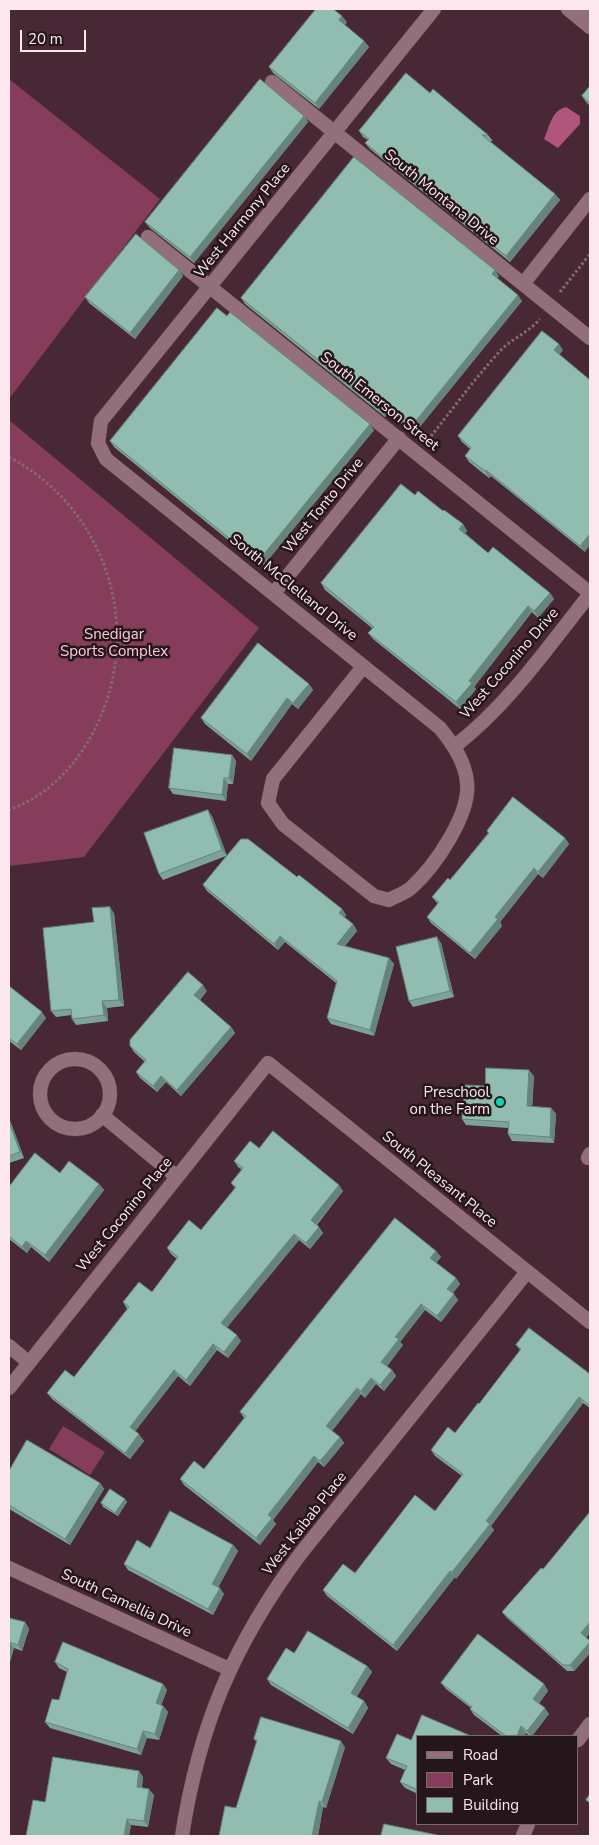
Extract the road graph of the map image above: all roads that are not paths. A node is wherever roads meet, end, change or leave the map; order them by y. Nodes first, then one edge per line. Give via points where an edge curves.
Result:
1 (434, 9) edge
2 (568, 9) edge
3 (587, 19) edge
4 (272, 82) edge
5 (334, 133) junction
6 (590, 200) edge
7 (148, 237) edge
8 (523, 284) junction
9 (210, 287) junction
10 (590, 338) edge
11 (399, 438) junction
12 (106, 459) joint
13 (274, 593) junction
14 (590, 594) edge
15 (363, 667) junction
16 (455, 746) junction
17 (268, 1063) joint
18 (102, 1114) junction
19 (177, 1177) junction
20 (527, 1272) junction
21 (590, 1322) edge
22 (9, 1346) edge
23 (28, 1362) junction
24 (9, 1388) edge
25 (9, 1568) edge
26 (229, 1670) junction
27 (590, 1724) edge
28 (579, 1739) edge
29 (182, 1836) edge

1 - 5 street, West Harmony Place
2 - 3 street
4 - 5 street, South Montana Drive
5 - 8 street, South Montana Drive
5 - 9 street, West Harmony Place
6 - 8 street
7 - 9 street, South Emerson Street
8 - 10 street, South Montana Drive via 554,300
9 - 11 street, South Emerson Street
9 - 12 street, West Harmony Place via 101,421 98,443
11 - 13 street, West Tonto Drive
11 - 14 street, South Emerson Street
12 - 13 street, South McClelland Drive
13 - 15 street, South McClelland Drive
14 - 16 street, West Coconino Drive via 502,702
15 - 16 street, South McClelland Drive via 440,728
15 - 16 street via 273,780 268,803 283,824 374,896 389,900 411,888 447,844 461,820 468,782
17 - 19 street, West Coconino Place
17 - 20 street, South Pleasant Place
18 - 18 street via 108,1105 108,1084 97,1066 88,1061 64,1060 45,1075 40,1098 51,1120 62,1126 85,1127
18 - 19 street
19 - 23 street, West Coconino Place
20 - 21 street, South Pleasant Place
20 - 26 street, West Kaibab Place via 301,1553 269,1598
22 - 23 street
23 - 24 street, West Coconino Place
25 - 26 street, South Camellia Drive
26 - 29 street, West Kaibab Place via 202,1740
27 - 28 street

